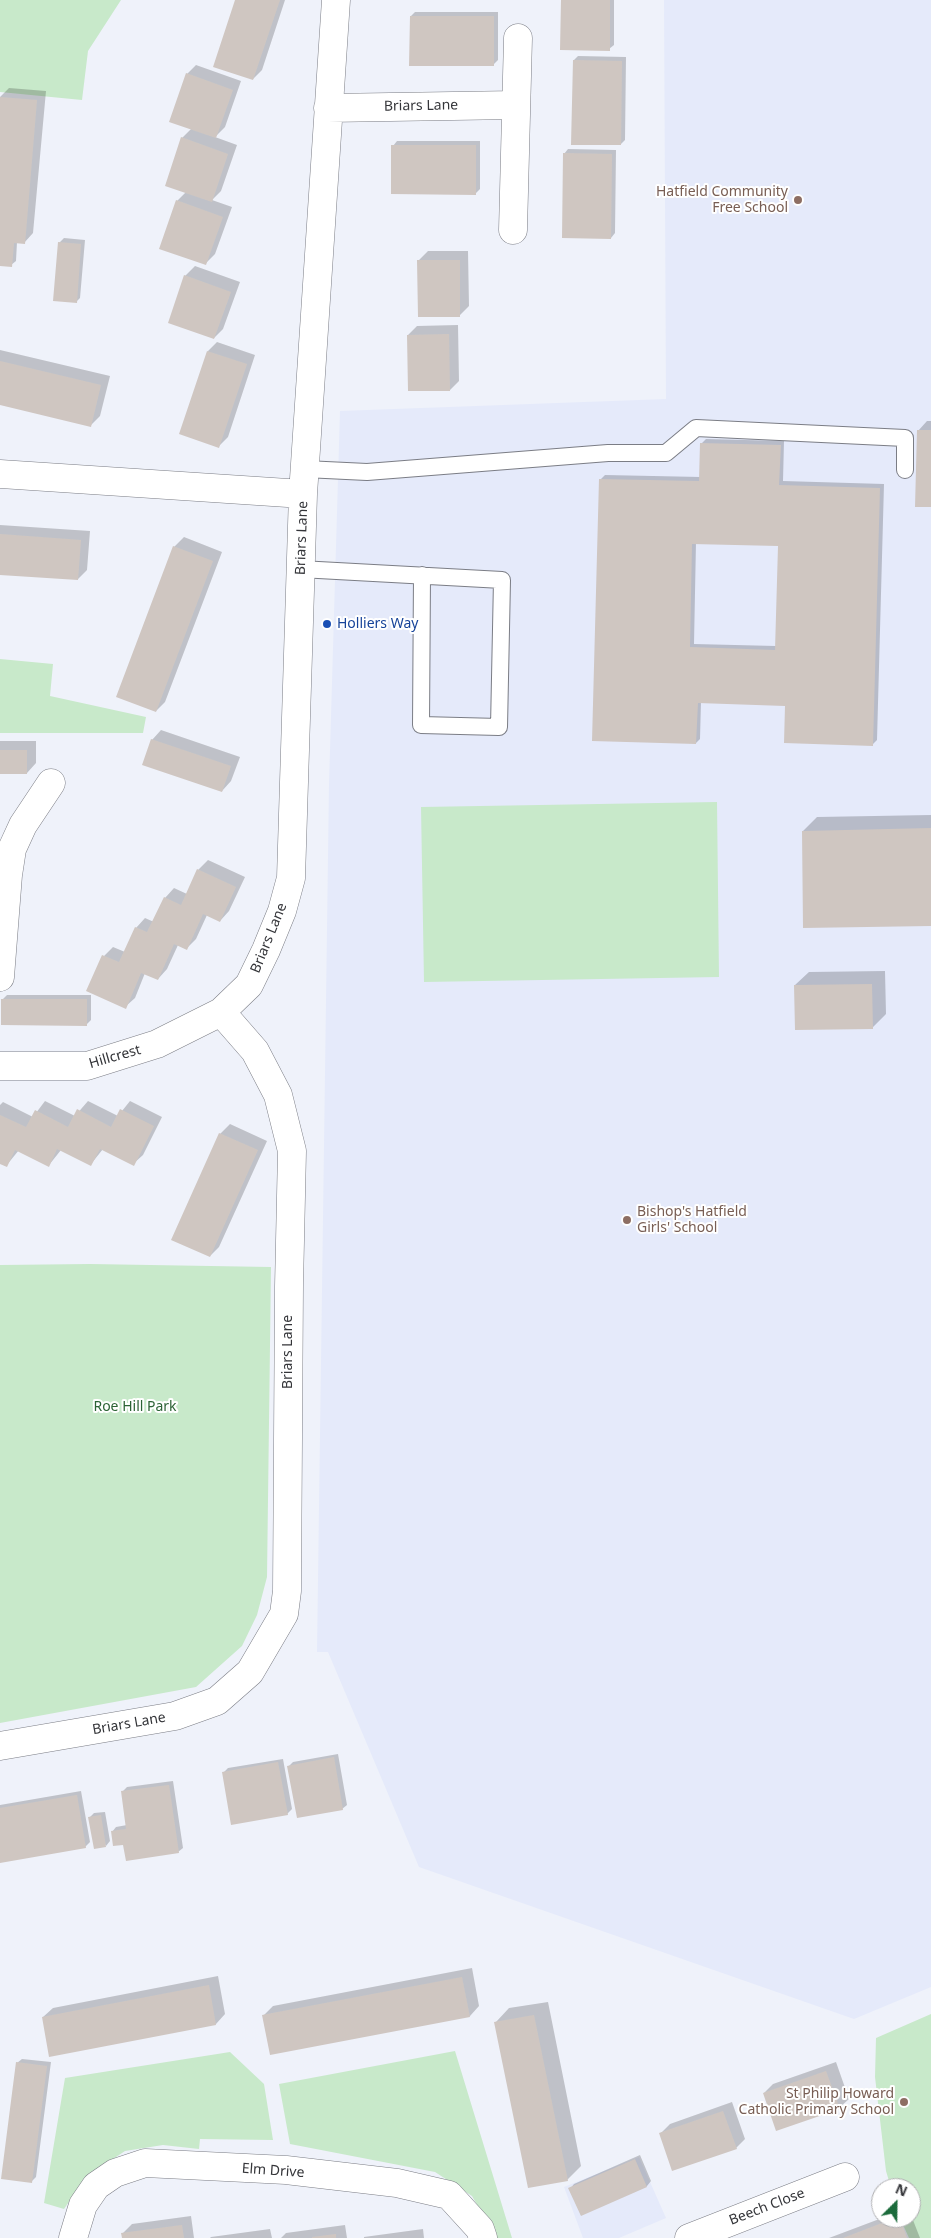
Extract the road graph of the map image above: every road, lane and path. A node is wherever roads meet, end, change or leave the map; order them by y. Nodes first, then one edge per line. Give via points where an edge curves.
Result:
1 (336, 0) edge
2 (518, 38) dead end
3 (515, 105) junction
4 (328, 108) junction
5 (513, 230) dead end
6 (905, 470) dead end
7 (0, 474) edge
8 (304, 482) junction
9 (300, 569) junction
10 (422, 575) junction
11 (51, 783) dead end
12 (0, 977) edge
13 (221, 1012) junction
14 (0, 1066) edge
15 (0, 1746) edge
16 (846, 2177) dead end
17 (74, 2234) edge
18 (483, 2238) edge
19 (689, 2238) edge

1 - 4 street, Briars Lane
2 - 3 street
3 - 4 street, Briars Lane
3 - 5 street
4 - 8 street, Briars Lane
6 - 8 lane via 905,438 696,428 666,454 608,454 367,472
7 - 8 street
8 - 9 street, Briars Lane
9 - 10 lane
9 - 13 street, Briars Lane via 290,878 282,911 249,985
10 - 10 lane via 502,580 499,727 421,725
11 - 12 street via 23,825 12,849
13 - 14 street, Hillcrest via 157,1044 86,1066
13 - 15 street, Briars Lane via 254,1051 278,1094 292,1151 287,1591 284,1614 250,1672 217,1702 176,1716
16 - 19 street, Beech Close
17 - 18 street, Elm Drive via 83,2205 96,2186 115,2173 144,2163 286,2170 397,2183 449,2195 480,2229

